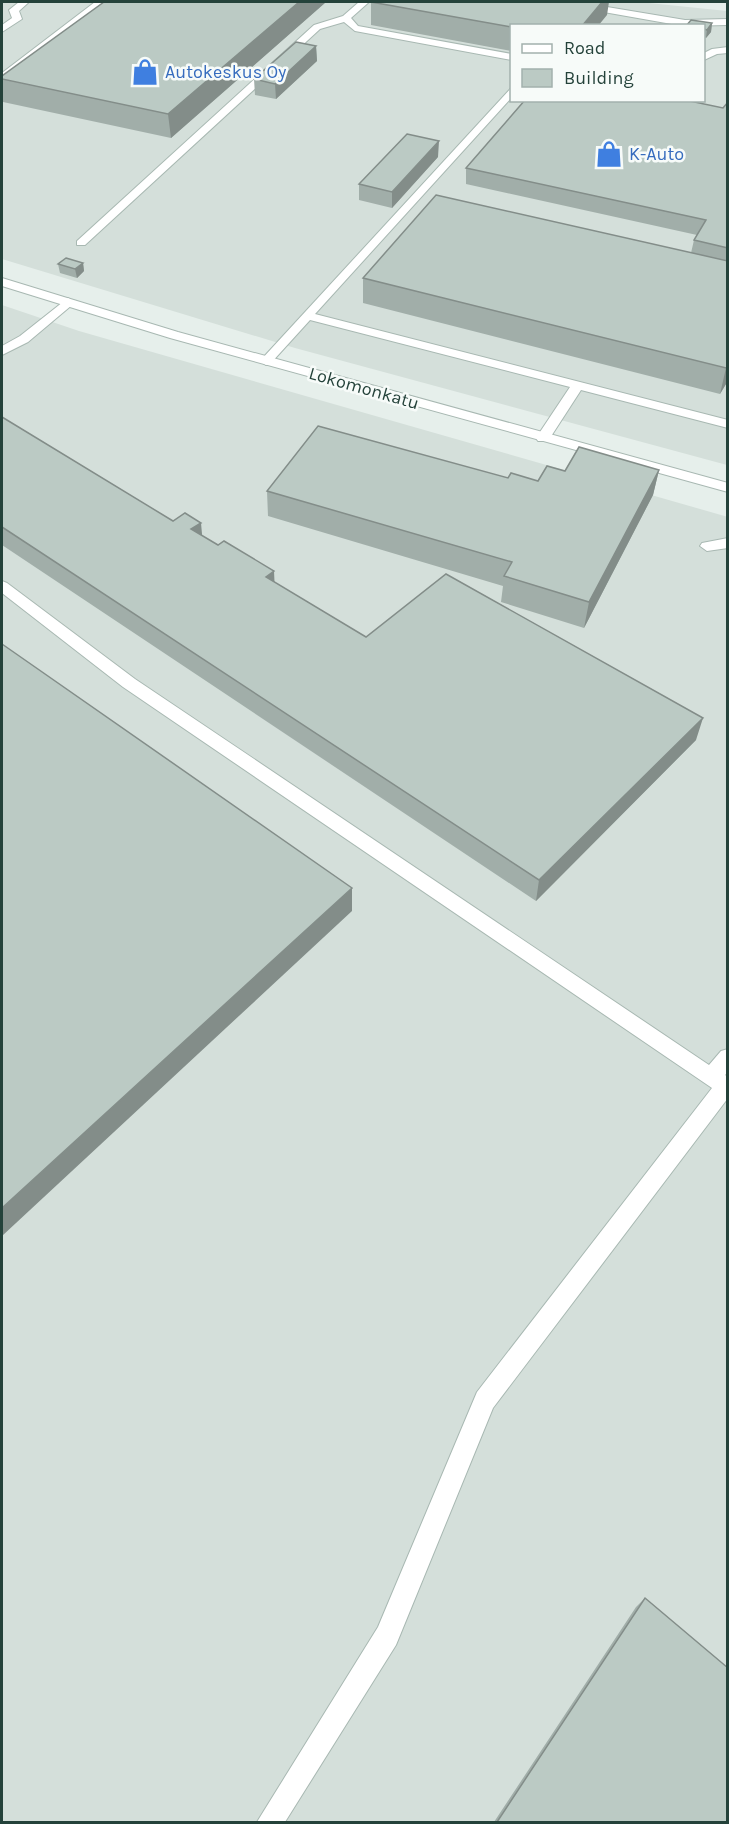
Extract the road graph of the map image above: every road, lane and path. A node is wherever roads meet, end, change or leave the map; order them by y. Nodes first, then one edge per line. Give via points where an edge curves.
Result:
1 (24, 2) edge
2 (100, 2) edge
3 (364, 2) edge
4 (564, 2) edge
5 (640, 15) junction
6 (346, 18) junction
7 (728, 22) edge
8 (633, 24) edge
9 (2, 29) edge
10 (728, 50) edge
11 (705, 56) edge
12 (510, 57) edge
13 (2, 77) edge
14 (510, 92) edge
15 (81, 243) dead end
16 (2, 282) edge
17 (68, 302) junction
18 (306, 316) junction
19 (2, 351) edge
20 (266, 361) junction
21 (578, 385) junction
22 (728, 424) edge
23 (543, 438) junction
24 (728, 488) edge
25 (728, 543) edge
26 (707, 546) dead end
27 (2, 586) edge
28 (728, 1057) edge
29 (721, 1084) edge
30 (270, 1822) edge

1 - 9 street via 14,10 17,19
2 - 13 street
3 - 6 street
4 - 5 street
5 - 7 street via 685,23
5 - 8 street
6 - 12 street via 355,28
6 - 15 street via 317,27
10 - 11 street
14 - 18 street via 421,198
16 - 17 street, Lokomonkatu
17 - 19 street via 24,339
17 - 20 street, Lokomonkatu
18 - 20 street
18 - 21 street
20 - 23 street, Lokomonkatu
21 - 22 street
21 - 23 street
23 - 24 street, Lokomonkatu
25 - 26 street
27 - 29 street via 129,683
28 - 29 street
29 - 30 street via 485,1400 387,1636

